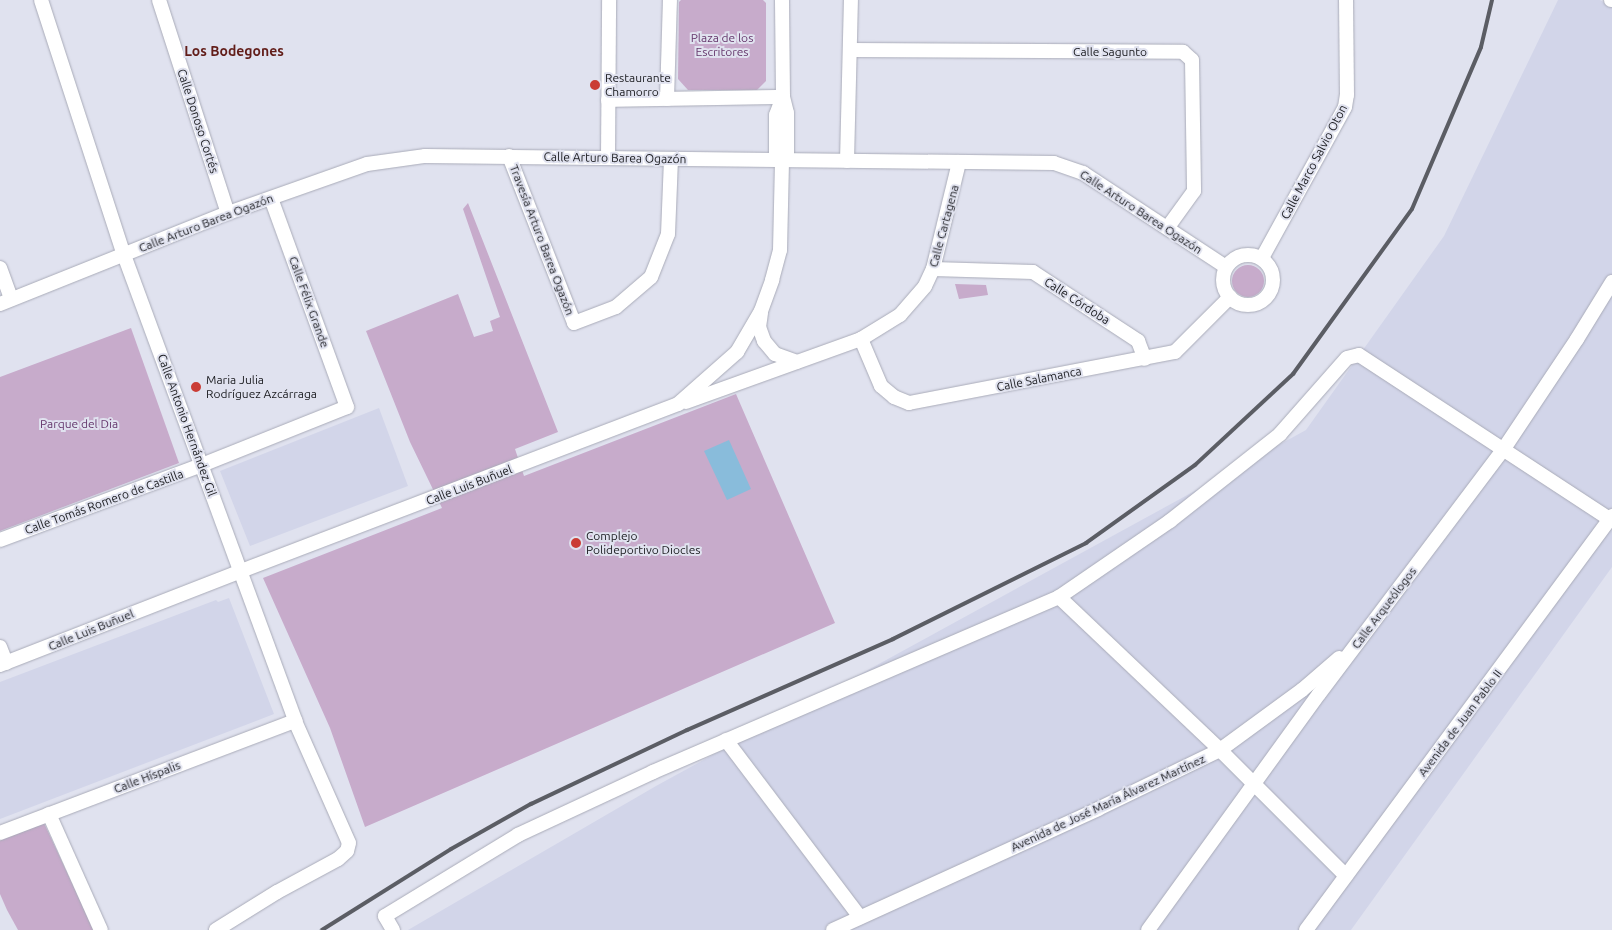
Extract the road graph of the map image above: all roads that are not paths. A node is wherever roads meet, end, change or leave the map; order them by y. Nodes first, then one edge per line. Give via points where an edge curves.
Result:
1 (42, 0) edge
2 (159, 0) edge
3 (609, 0) edge
4 (670, 0) edge
5 (782, 0) edge
6 (852, 0) edge
7 (1346, 0) edge
8 (850, 50) junction
9 (783, 97) junction
10 (667, 99) junction
11 (608, 100) junction
12 (509, 156) junction
13 (608, 158) junction
14 (671, 160) junction
15 (848, 161) junction
16 (782, 162) junction
17 (959, 162) junction
18 (271, 198) junction
19 (228, 212) junction
20 (1168, 227) junction
21 (124, 255) junction
22 (1262, 258) junction
23 (1226, 267) junction
24 (0, 268) edge
25 (933, 269) junction
26 (1612, 282) edge
27 (1230, 297) junction
28 (6, 301) edge
29 (761, 311) junction
30 (861, 339) junction
31 (1145, 359) junction
32 (797, 362) junction
33 (678, 404) junction
34 (346, 407) joint
35 (1504, 450) junction
36 (202, 465) junction
37 (1611, 517) edge
38 (0, 540) edge
39 (240, 571) junction
40 (1059, 597) junction
41 (1360, 640) junction
42 (0, 647) edge
43 (3, 664) edge
44 (295, 721) junction
45 (726, 740) junction
46 (1220, 750) junction
47 (1254, 784) junction
48 (49, 814) junction
49 (0, 833) edge
50 (1346, 876) junction
51 (860, 917) junction
52 (101, 930) edge
53 (216, 930) edge
54 (393, 930) edge
55 (833, 930) edge
56 (1148, 930) edge
57 (1306, 930) edge

1 - 21 street, Calle Antonio Hernández Gil
2 - 19 street, Calle Donoso Cortés
3 - 11 street
4 - 10 street
5 - 9 street
6 - 8 street
7 - 22 street, Calle Marco Salvio Oton via 1345,106
8 - 15 street
8 - 20 street, Calle Sagunto via 1183,52 1192,60 1194,191
9 - 10 street
9 - 16 street via 776,115 776,155
10 - 11 street
11 - 13 street
12 - 13 street, Calle Arturo Barea Ogazón
12 - 14 street, Travesía Arturo Barea Ogazón via 574,323 616,306 652,278 668,234
12 - 18 street, Calle Arturo Barea Ogazón via 425,156 367,164
13 - 14 street, Calle Arturo Barea Ogazón
14 - 16 street, Calle Arturo Barea Ogazón
15 - 16 street, Calle Arturo Barea Ogazón
15 - 17 street, Calle Arturo Barea Ogazón
16 - 29 street, Calle Luis Buñuel via 780,250
17 - 20 street, Calle Arturo Barea Ogazón via 1054,163 1082,172
17 - 25 street, Calle Cartagena
18 - 19 street, Calle Arturo Barea Ogazón
18 - 34 street, Calle Félix Grande
19 - 21 street, Calle Arturo Barea Ogazón via 141,245
20 - 23 street, Calle Arturo Barea Ogazón
21 - 28 street, Calle Arturo Barea Ogazón
21 - 36 street, Calle Antonio Hernández Gil
22 - 23 street via 1242,255
22 - 27 street via 1273,274 1270,293 1257,304 1246,305
23 - 27 street via 1223,284
24 - 28 street
25 - 30 street, Calle Cartagena via 925,286 900,315
25 - 31 street, Calle Córdoba via 1033,272 1138,341
26 - 35 street, Calle Arqueólogos
27 - 31 street, Calle Salamanca via 1175,352
29 - 32 street via 759,327 764,341 775,354
29 - 33 street, Calle Luis Buñuel via 737,352
30 - 31 street, Calle Salamanca via 881,386 894,398 909,403
30 - 32 street, Calle Cartagena
32 - 33 street, Calle Cartagena
33 - 39 street, Calle Luis Buñuel
34 - 36 street, Calle Tomás Romero de Castilla
35 - 37 street
35 - 40 street via 1359,355 1347,358 1280,434 1170,522
35 - 41 street, Calle Arqueólogos
36 - 38 street, Calle Tomás Romero de Castilla
36 - 39 street, Calle Antonio Hernández Gil
37 - 50 street, Avenida de Juan Pablo II
39 - 43 street, Calle Luis Buñuel
39 - 44 street, Calle Antonio Hernández Gil
40 - 45 street
40 - 46 street
41 - 46 street, Avenida de José María Álvarez Martínez via 1302,690
41 - 47 street, Calle Arqueólogos
42 - 43 street
44 - 48 street, Calle Híspalis
44 - 53 street, Calle Antonio Hernández Gil via 349,843 347,851
45 - 51 street
45 - 54 street via 518,835 385,916
46 - 47 street
46 - 51 street, Avenida de José María Álvarez Martínez via 1098,810
47 - 50 street
47 - 56 street, Calle Arqueólogos
48 - 49 street, Calle Híspalis
48 - 52 street
50 - 57 street, Avenida de Juan Pablo II
51 - 55 street, Avenida de José María Álvarez Martínez

